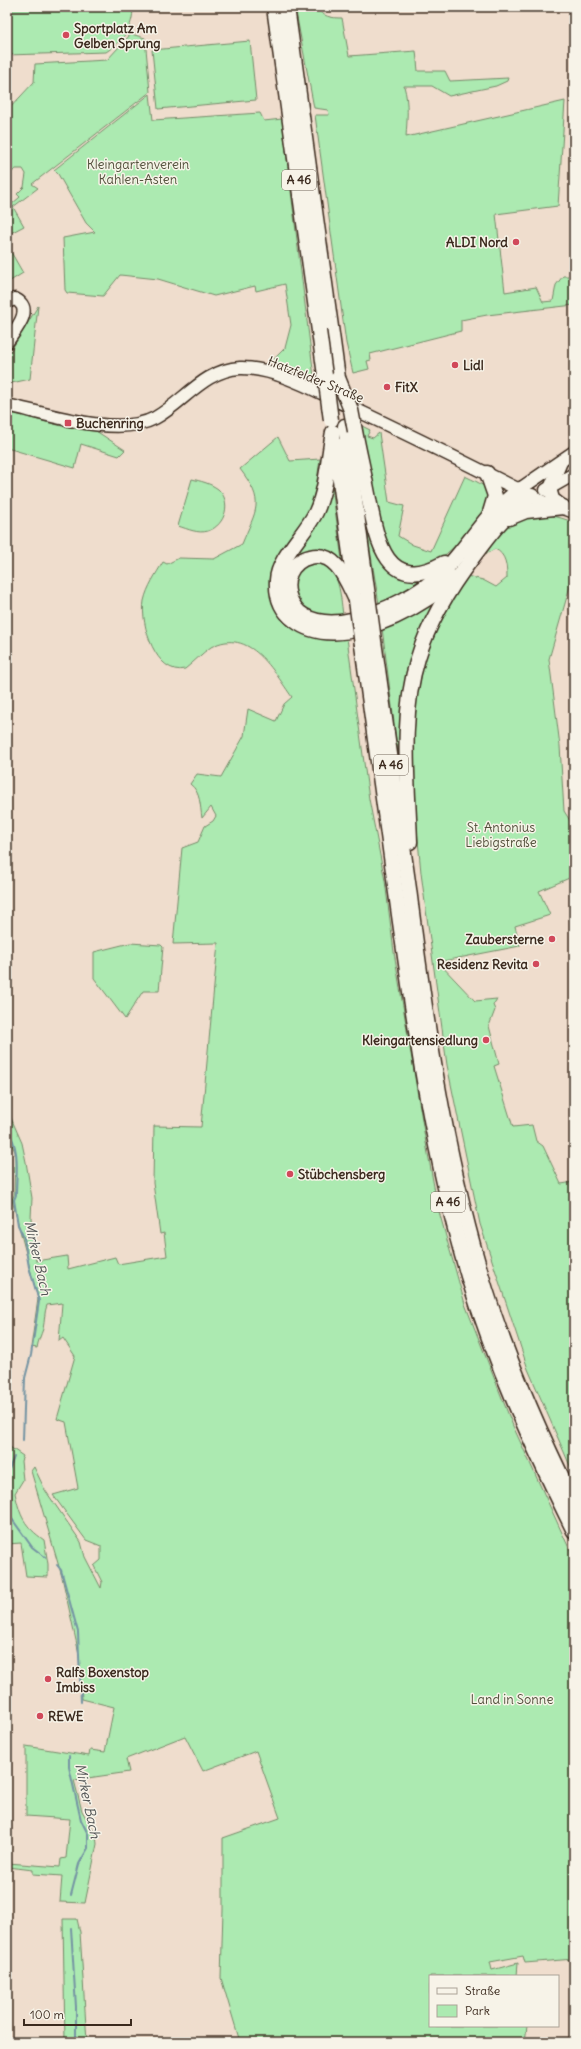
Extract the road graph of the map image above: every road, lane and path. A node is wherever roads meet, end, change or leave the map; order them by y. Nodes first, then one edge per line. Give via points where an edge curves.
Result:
1 (274, 7) edge
2 (287, 7) edge
3 (284, 29) junction
4 (7, 302) edge
5 (7, 342) edge
6 (7, 405) edge
7 (341, 427) junction
8 (574, 452) edge
9 (562, 461) junction
10 (487, 473) junction
11 (574, 474) edge
12 (550, 488) junction
13 (526, 493) junction
14 (568, 510) edge
15 (495, 519) junction
16 (453, 558) junction
17 (466, 565) junction
18 (362, 598) junction
19 (368, 643) junction
20 (409, 889) junction
21 (574, 1502) edge
22 (574, 1531) edge

1 - 3 highway, A 46
2 - 3 highway, A 46
3 - 7 highway, A 46, bridge via 333,337
3 - 7 highway, A 46, bridge via 319,331
4 - 5 main road via 15,299 25,309
6 - 10 main road, Hatzfelder Straße via 105,425 127,426 158,416 214,375 238,368 251,368 315,391
7 - 16 highway via 384,554 396,566 415,573 429,571
7 - 17 highway via 316,511 286,558 277,579 278,600 290,617 316,631 335,632 369,627 403,613 428,598
7 - 18 highway, A 46
8 - 9 main road
9 - 12 main road
9 - 13 main road
10 - 13 main road, Hatzfelder Straße
10 - 15 highway via 495,496
11 - 12 main road
12 - 13 main road
12 - 14 main road via 553,499
13 - 14 main road, Hatzfelder Straße via 540,501
13 - 15 highway
14 - 15 highway via 526,511
15 - 16 highway
15 - 17 highway
16 - 18 highway via 431,582 413,595 380,611 345,621 320,622 303,615 288,595 290,573 306,558 328,558
17 - 20 highway via 431,623 417,659 413,679 407,735
18 - 19 highway, A 46, bridge
19 - 20 highway, A 46
19 - 22 highway, A 46 via 415,1032 446,1190 468,1275 494,1352 510,1394
20 - 21 highway, A 46 via 442,1108 473,1244 489,1300 516,1374

